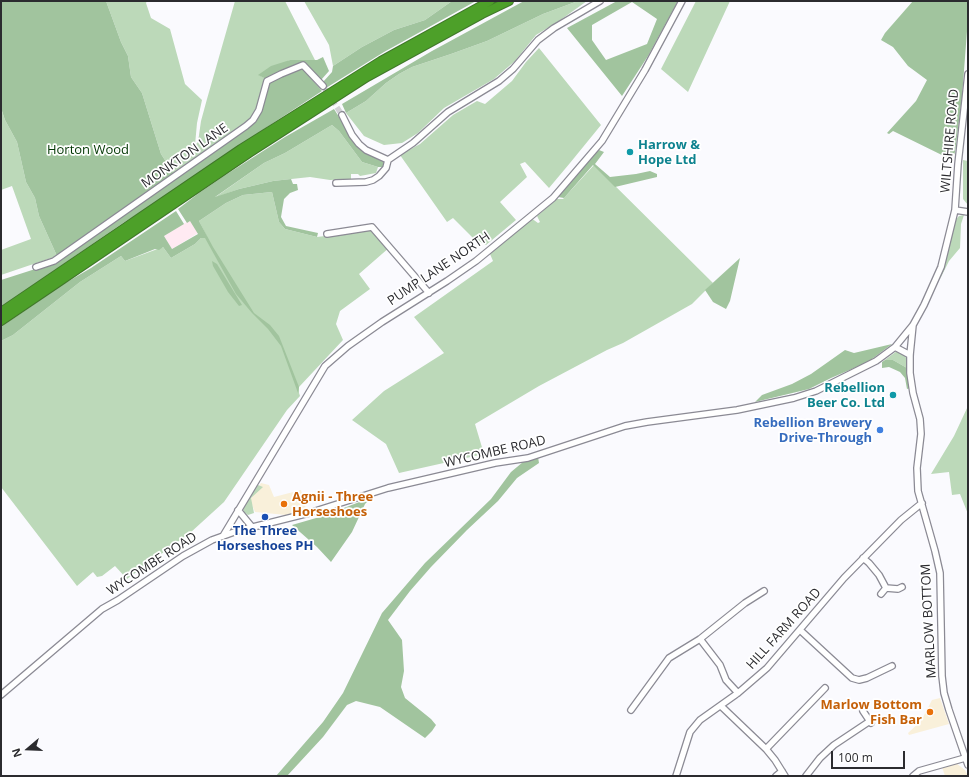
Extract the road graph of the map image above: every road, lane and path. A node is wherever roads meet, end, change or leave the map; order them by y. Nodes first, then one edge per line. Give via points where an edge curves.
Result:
1 (490, 1) edge
2 (509, 1) edge
3 (600, 1) edge
4 (682, 1) edge
5 (968, 74) edge
6 (323, 86) tunnel mouth
7 (342, 115) tunnel mouth
8 (388, 160) junction
9 (336, 183) dead end
10 (955, 210) junction
11 (968, 212) edge
12 (327, 234) dead end
13 (36, 267) dead end
14 (429, 293) junction
15 (1, 312) edge
16 (1, 321) edge
17 (914, 325) junction
18 (895, 347) junction
19 (910, 355) junction
20 (922, 503) junction
21 (238, 510) junction
22 (252, 527) junction
23 (223, 536) junction
24 (863, 558) junction
25 (902, 587) dead end
26 (886, 588) junction
27 (763, 594) dead end
28 (881, 594) dead end
29 (800, 630) junction
30 (700, 639) junction
31 (892, 666) dead end
32 (825, 688) dead end
33 (738, 693) junction
34 (1, 695) edge
35 (721, 706) junction
36 (634, 708) dead end
37 (863, 710) dead end
38 (766, 749) junction
39 (965, 758) junction
40 (968, 765) edge
41 (784, 774) edge
42 (676, 776) edge
43 (776, 776) edge
44 (806, 776) edge
45 (913, 776) edge

1 - 15 highway via 381,61 255,140
2 - 16 highway via 367,77
3 - 8 street via 554,28 538,40 513,70 448,112 413,143
4 - 14 street, PUMP LANE NORTH via 645,70 602,141 558,192 476,261
5 - 10 street, WILTSHIRE ROAD
6 - 13 street, MONKTON LANE via 303,65 267,81 259,110 246,126 54,261
7 - 8 street via 359,144
8 - 9 street via 386,168 373,180
10 - 11 street
10 - 17 street, WYCOMBE ROAD via 941,267
12 - 14 street via 372,227
14 - 21 street, PUMP LANE NORTH via 382,322 325,366
17 - 18 street, WYCOMBE ROAD
17 - 19 street, MARLOW BOTTOM
18 - 19 street
18 - 22 street, WYCOMBE ROAD via 876,361 794,398 737,410 625,426 528,458 495,463 388,488 309,513
19 - 20 street, MARLOW BOTTOM via 913,393 920,419 917,468 918,491
20 - 24 street, HILL FARM ROAD
20 - 39 street, MARLOW BOTTOM via 940,573 944,693
21 - 22 street
21 - 23 street, PUMP LANE NORTH
22 - 23 street, WYCOMBE ROAD
23 - 34 street, WYCOMBE ROAD via 183,556 102,609
24 - 26 street
24 - 29 street, HILL FARM ROAD
25 - 26 street
26 - 28 street
27 - 30 street via 745,603 728,621
29 - 31 street via 852,678 859,680
29 - 33 street, HILL FARM ROAD via 767,668
30 - 33 street via 720,665 726,680
30 - 36 street via 669,658
32 - 38 street via 820,697
33 - 35 street, HILL FARM ROAD
35 - 38 street
35 - 42 street, HILL FARM ROAD via 708,713 690,732
37 - 44 street via 871,722 834,745
38 - 41 street
39 - 40 street, MARLOW BOTTOM
39 - 45 street via 919,771
41 - 43 street

